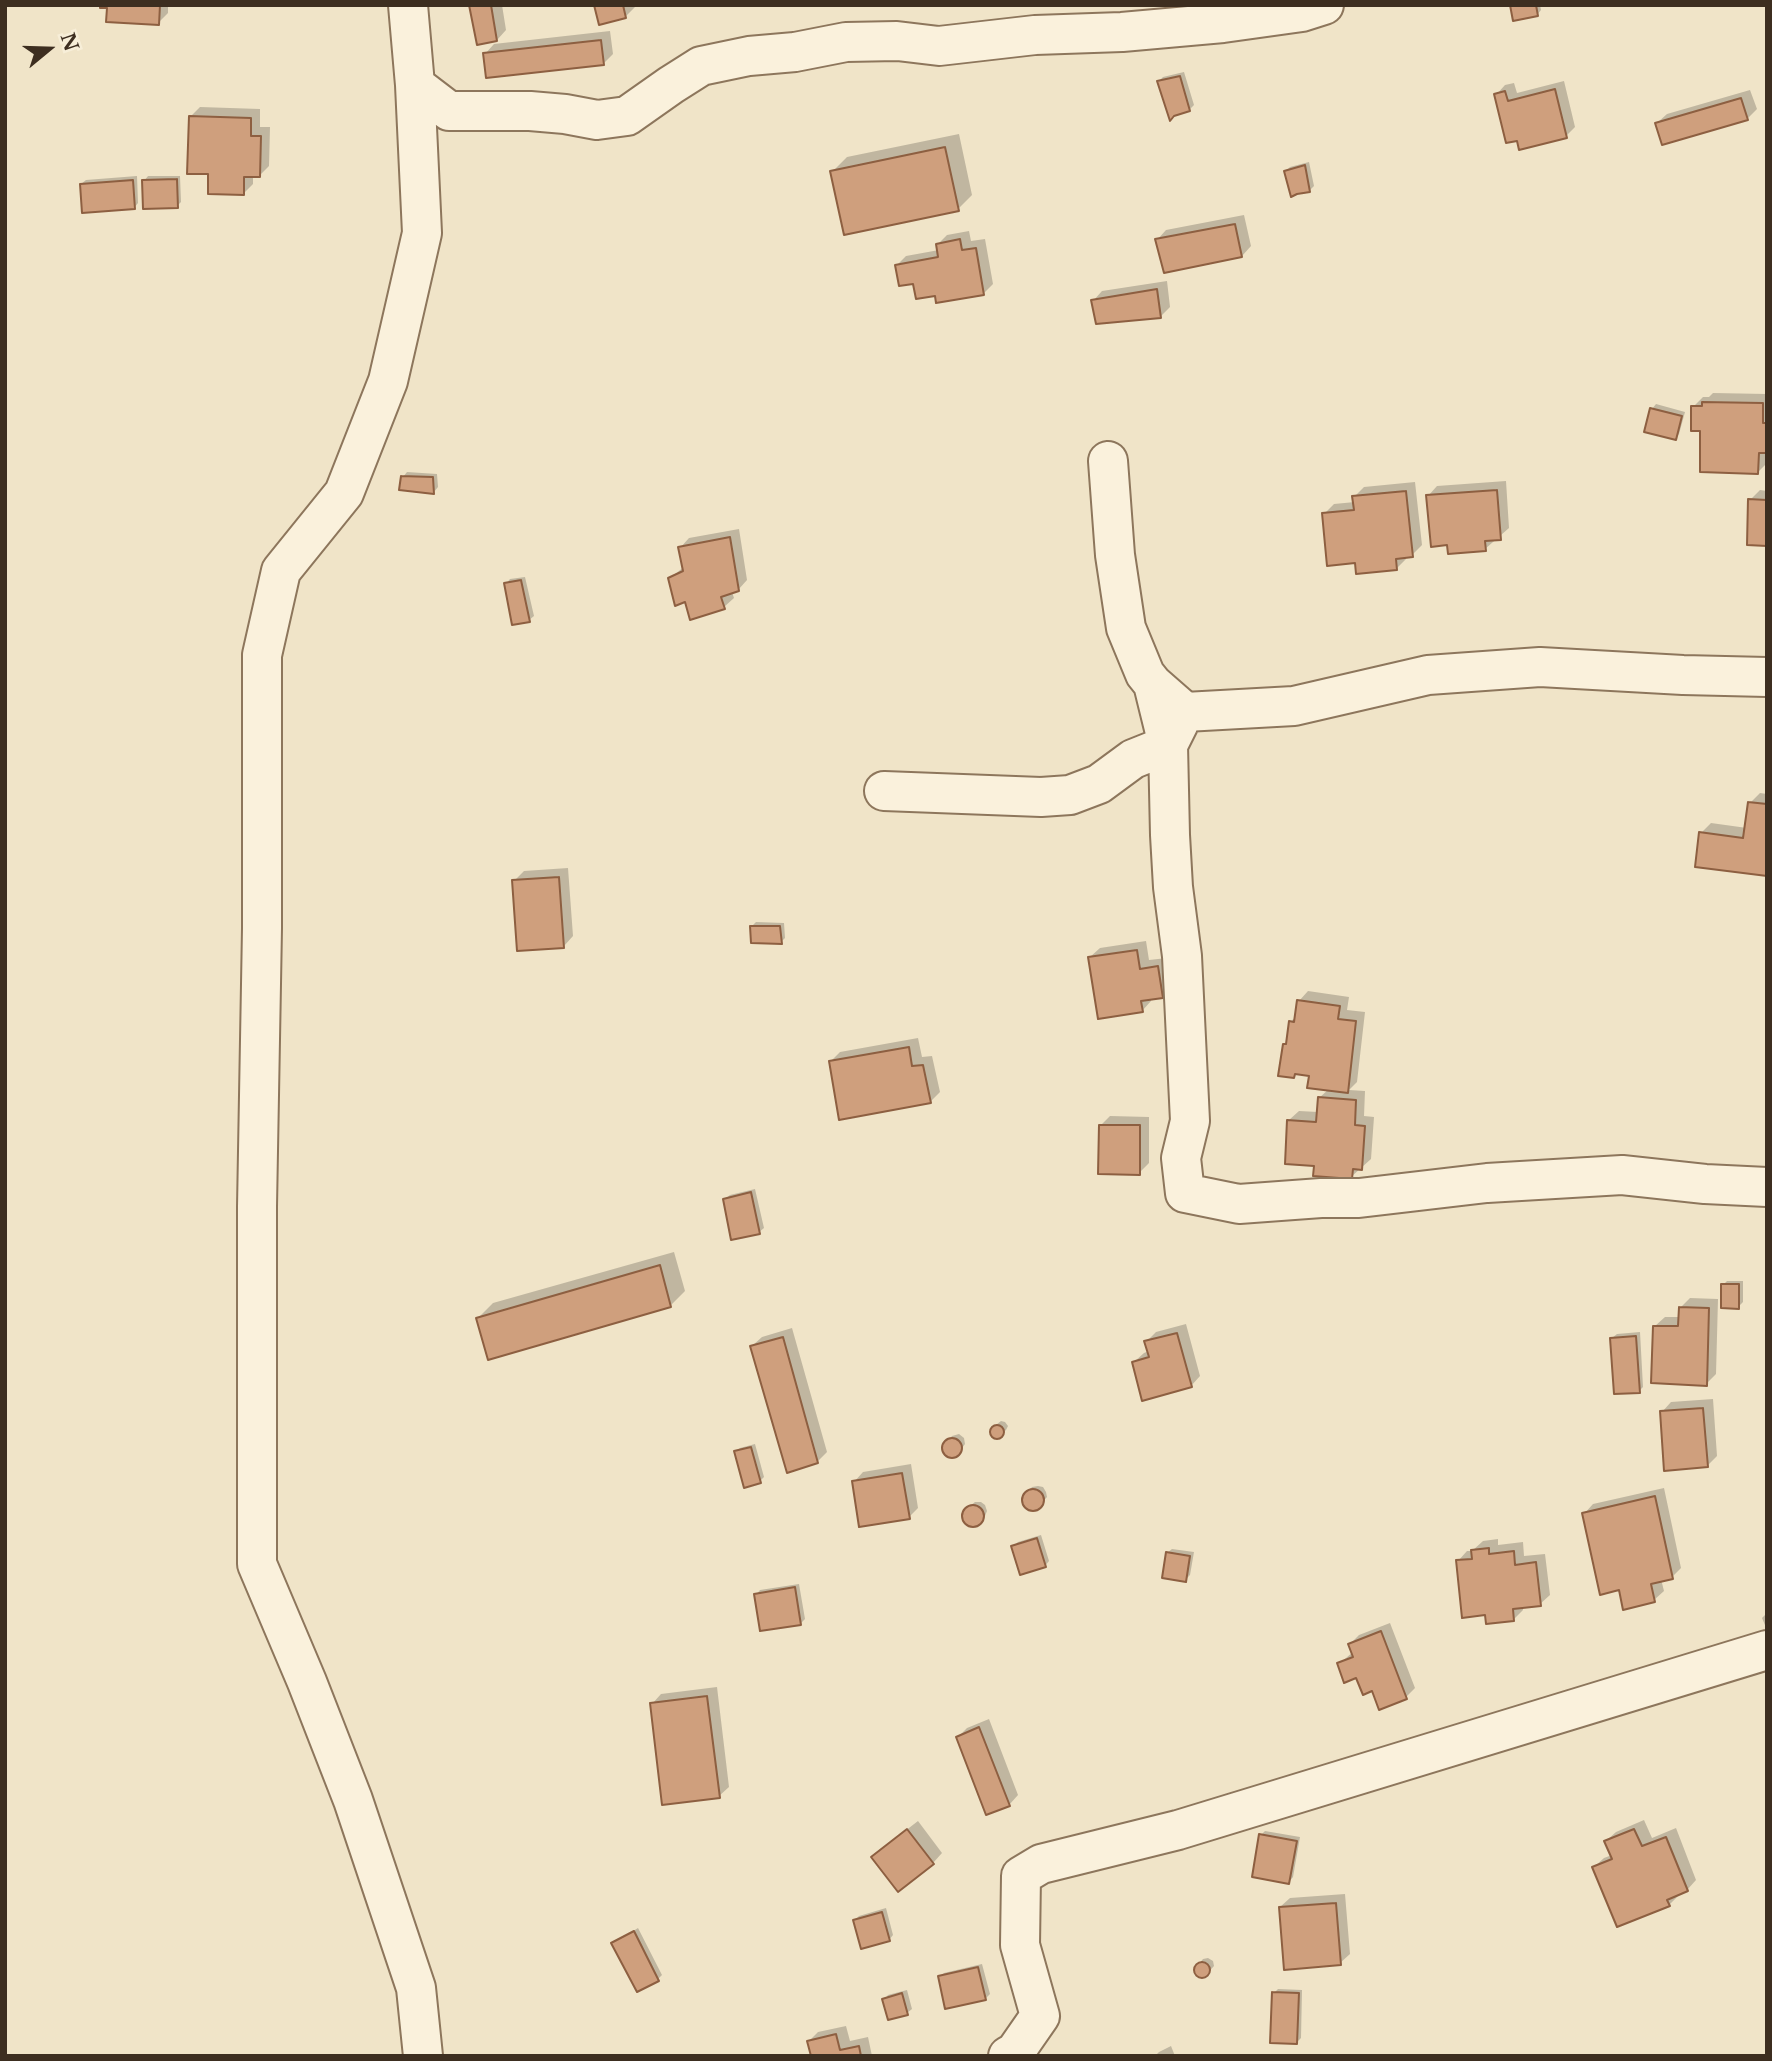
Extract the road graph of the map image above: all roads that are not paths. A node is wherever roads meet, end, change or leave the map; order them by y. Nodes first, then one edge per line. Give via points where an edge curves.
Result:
1 (408, 5) edge
2 (1324, 5) edge
3 (415, 86) junction
4 (449, 111) junction
5 (417, 142) junction
6 (1108, 461) dead end
7 (1767, 677) edge
8 (1176, 728) junction
9 (884, 792) dead end
10 (1767, 1187) edge
11 (1767, 1650) edge
12 (423, 2056) edge
13 (1008, 2056) edge

1 - 3 street
2 - 4 street via 1302,12 1135,31 1035,35 939,46 846,42 749,56 701,66 627,116 597,120 530,111
3 - 4 street
3 - 5 street
4 - 5 street
5 - 12 street via 422,233 388,381 344,493 281,571 262,655 257,1564 361,1825 416,1988
6 - 8 street via 1126,628 1145,674
7 - 8 street via 1540,667 1428,675
8 - 9 street via 1099,784 1070,795
8 - 10 street via 1170,835 1182,956 1190,1121 1181,1158 1185,1193 1239,1204 1622,1175
11 - 13 street via 1178,1830 1041,1864 1021,1876 1020,1945 1041,2015

